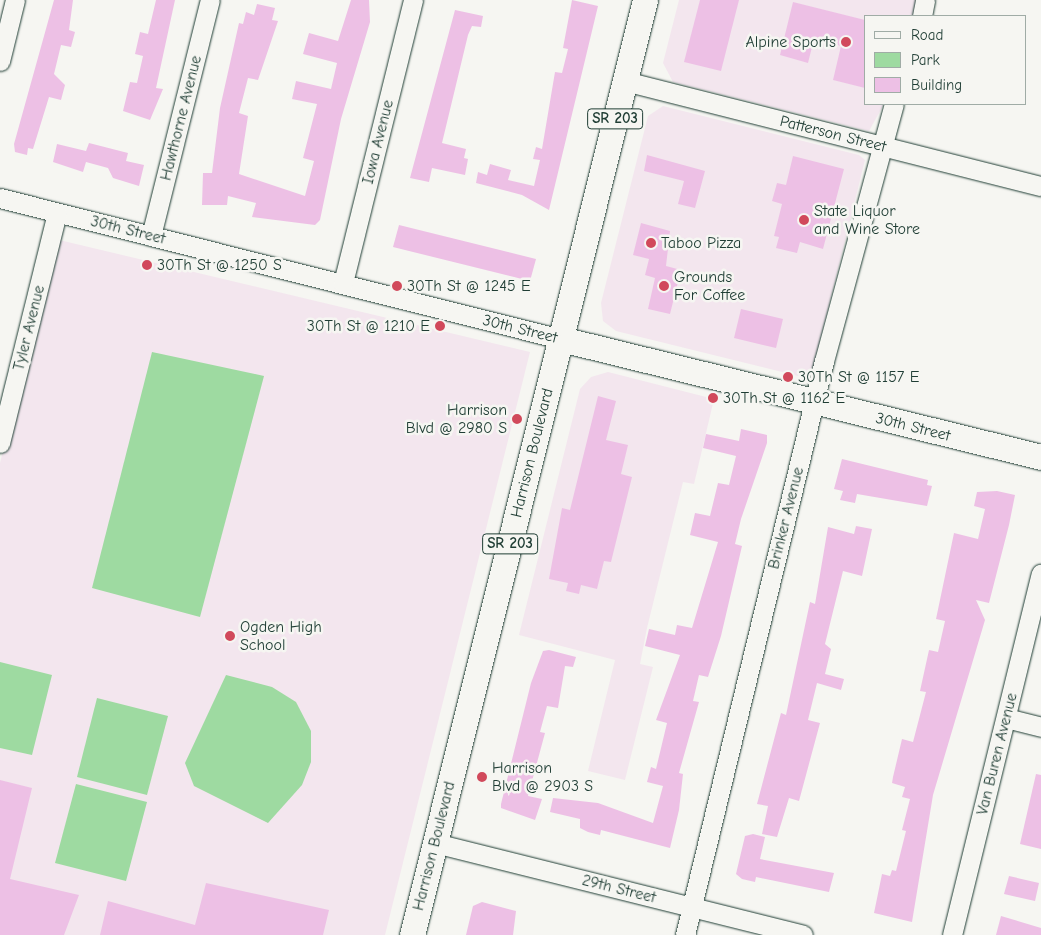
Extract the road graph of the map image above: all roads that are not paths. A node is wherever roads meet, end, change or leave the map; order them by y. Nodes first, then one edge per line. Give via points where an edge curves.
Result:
1 (15, 0) edge
2 (210, 0) edge
3 (413, 0) edge
4 (645, 0) edge
5 (925, 0) edge
6 (922, 15) edge
7 (0, 61) edge
8 (625, 81) junction
9 (894, 105) edge
10 (881, 146) junction
11 (1041, 186) edge
12 (0, 198) edge
13 (58, 212) junction
14 (152, 236) junction
15 (343, 283) junction
16 (561, 339) junction
17 (814, 403) junction
18 (0, 443) edge
19 (1041, 458) edge
20 (1041, 574) edge
21 (1006, 718) junction
22 (1041, 727) edge
23 (435, 843) junction
24 (691, 907) junction
25 (412, 935) edge
26 (685, 935) edge
27 (802, 935) edge
28 (952, 935) edge

1 - 7 street
2 - 14 street, Hawthorne Avenue
3 - 15 street, Iowa Avenue
4 - 8 main road, Harrison Boulevard / SR 203
5 - 6 street
8 - 10 street, Patterson Street
8 - 16 main road, Harrison Boulevard / SR 203
9 - 10 street, Brinker Avenue
10 - 11 street, Patterson Street
10 - 17 street, Brinker Avenue
12 - 13 street, 30th Street
13 - 14 street, 30th Street
13 - 18 street, Tyler Avenue
14 - 15 street, 30th Street
15 - 16 street, 30th Street
16 - 17 main road, 30th Street
16 - 23 main road, Harrison Boulevard / SR 203
17 - 19 main road, 30th Street
17 - 24 street, Brinker Avenue
20 - 21 street, Van Buren Avenue
21 - 22 street
21 - 28 street, Van Buren Avenue
23 - 24 street, 29th Street
23 - 25 main road, Harrison Boulevard / SR 203
24 - 26 street, Brinker Avenue
24 - 27 street, 29th Street

